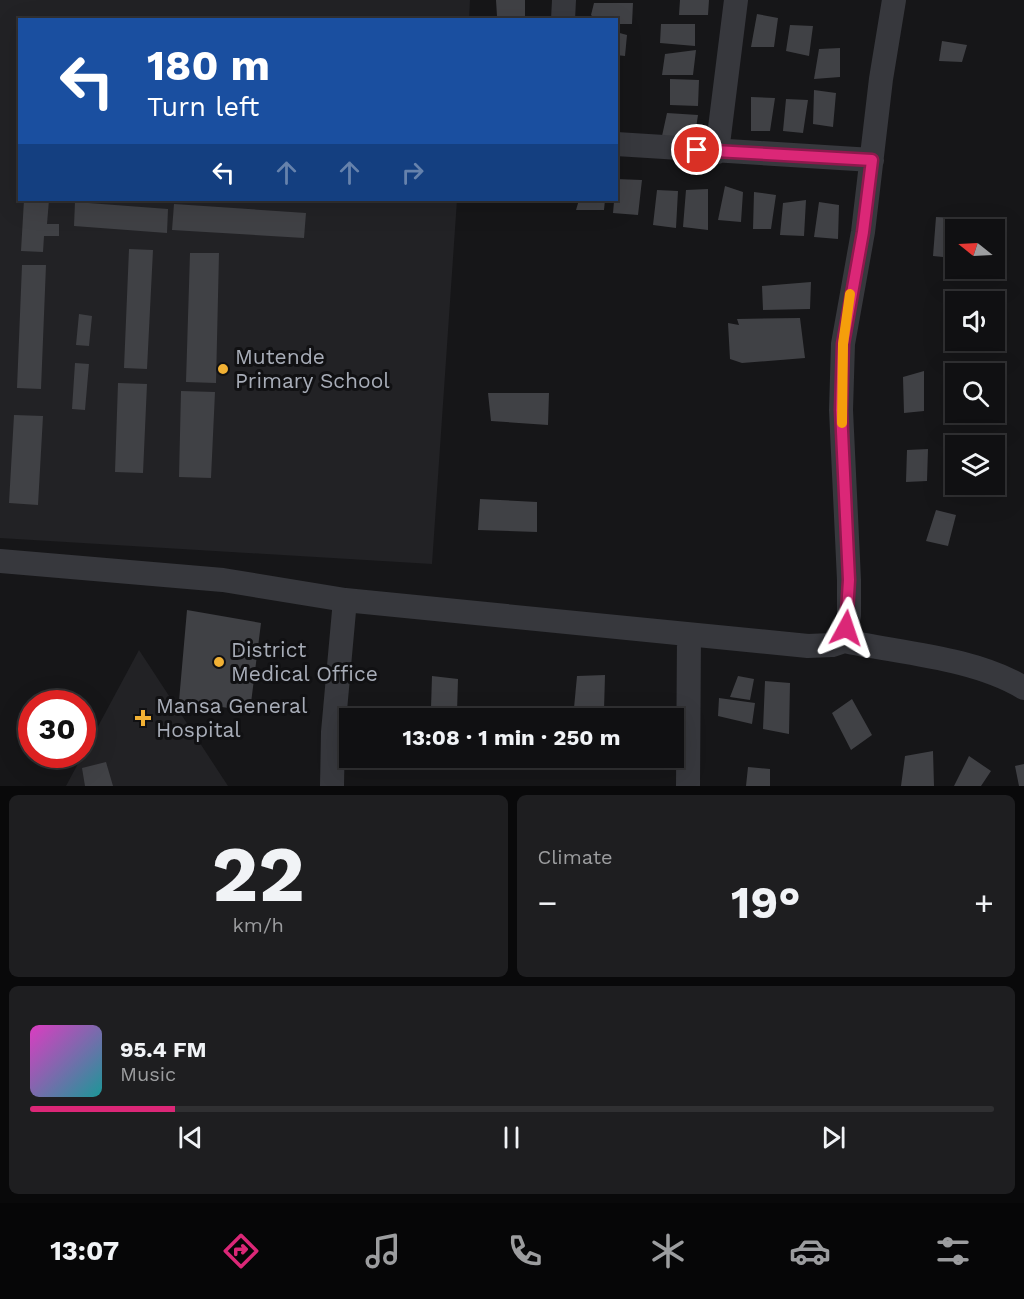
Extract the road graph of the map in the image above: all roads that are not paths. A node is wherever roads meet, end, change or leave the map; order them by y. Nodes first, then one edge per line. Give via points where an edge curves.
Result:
1 (564, 0) edge
2 (736, 0) edge
3 (894, 0) edge
4 (563, 18) edge
5 (618, 144) edge
6 (717, 152) junction
7 (872, 160) junction
8 (0, 561) edge
9 (345, 600) junction
10 (689, 635) junction
11 (844, 641) junction
12 (1018, 679) edge
13 (332, 786) edge
14 (688, 786) edge

1 - 4 street
2 - 6 street
3 - 7 street
5 - 6 street
6 - 7 street
7 - 11 street via 843,344 841,410 849,580
8 - 9 street via 223,580
9 - 10 street
9 - 13 street
10 - 11 street via 808,646
10 - 14 street
11 - 12 street

